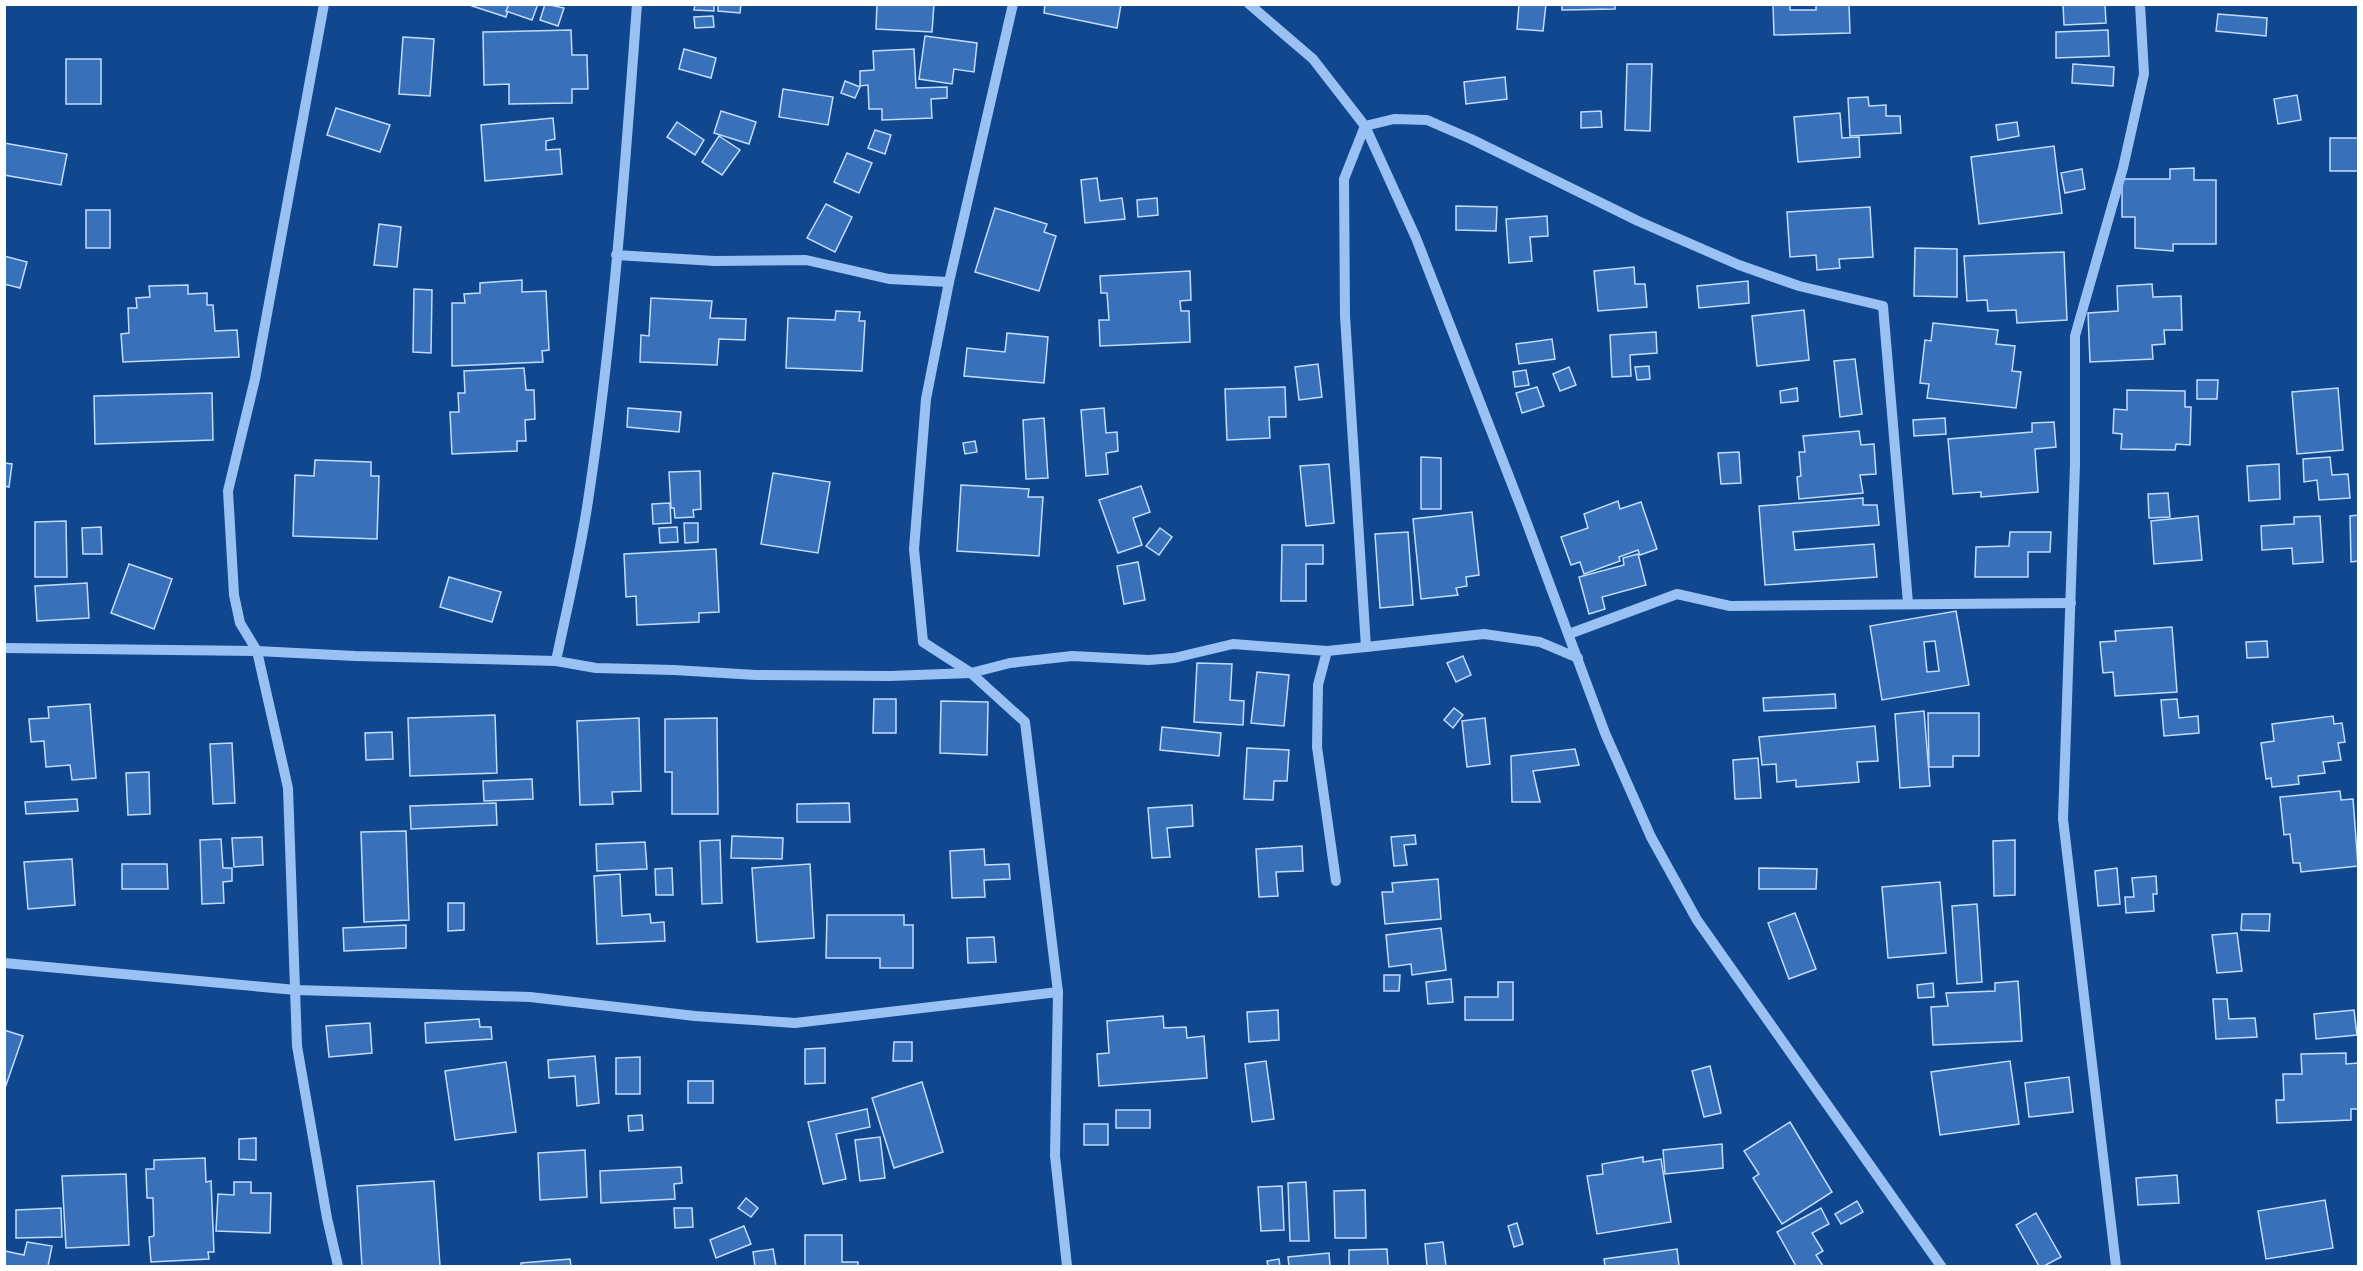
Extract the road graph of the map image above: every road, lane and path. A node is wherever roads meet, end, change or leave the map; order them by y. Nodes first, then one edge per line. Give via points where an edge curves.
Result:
1 (324, 4) edge
2 (637, 4) edge
3 (1013, 4) edge
4 (1249, 4) edge
5 (2140, 4) edge
6 (1365, 126) junction
7 (616, 255) junction
8 (949, 282) junction
9 (1908, 603) junction
10 (2071, 603) junction
11 (1569, 634) junction
12 (1366, 647) junction
13 (4, 648) edge
14 (257, 651) junction
15 (1327, 651) junction
16 (1578, 658) junction
17 (556, 662) junction
18 (971, 673) junction
19 (1336, 881) dead end
20 (4, 963) edge
21 (296, 990) junction
22 (1058, 992) junction
23 (338, 1266) edge
24 (1067, 1266) edge
25 (1941, 1266) edge
26 (2116, 1266) edge

1 - 14 street via 255,379 228,491 234,595 240,623
2 - 7 street
3 - 8 street
4 - 6 street via 1313,59
5 - 10 street via 2144,74 2123,168 2075,336
6 - 9 street via 1394,119 1427,120 1739,265 1799,286 1882,306
6 - 11 street via 1416,238
6 - 12 street via 1344,179 1344,190 1345,316
7 - 8 street via 715,261 806,260 889,279
7 - 17 street via 588,504
8 - 18 street via 926,399 915,549 923,642
9 - 10 street
9 - 11 street via 1730,606 1677,594
10 - 26 street via 2063,819
11 - 16 street
12 - 15 street
12 - 16 street via 1484,633 1540,642
13 - 14 street
14 - 17 street
14 - 21 street via 288,788
15 - 18 street via 1233,644 1174,658 1061,657 1010,663
15 - 19 street via 1318,685 1317,747
16 - 25 street via 1605,733 1651,837 1697,920
17 - 18 street via 596,668 756,675
18 - 22 street via 1025,722
20 - 21 street
21 - 22 street via 530,997 795,1023
21 - 23 street via 297,1046
22 - 24 street via 1054,1156

